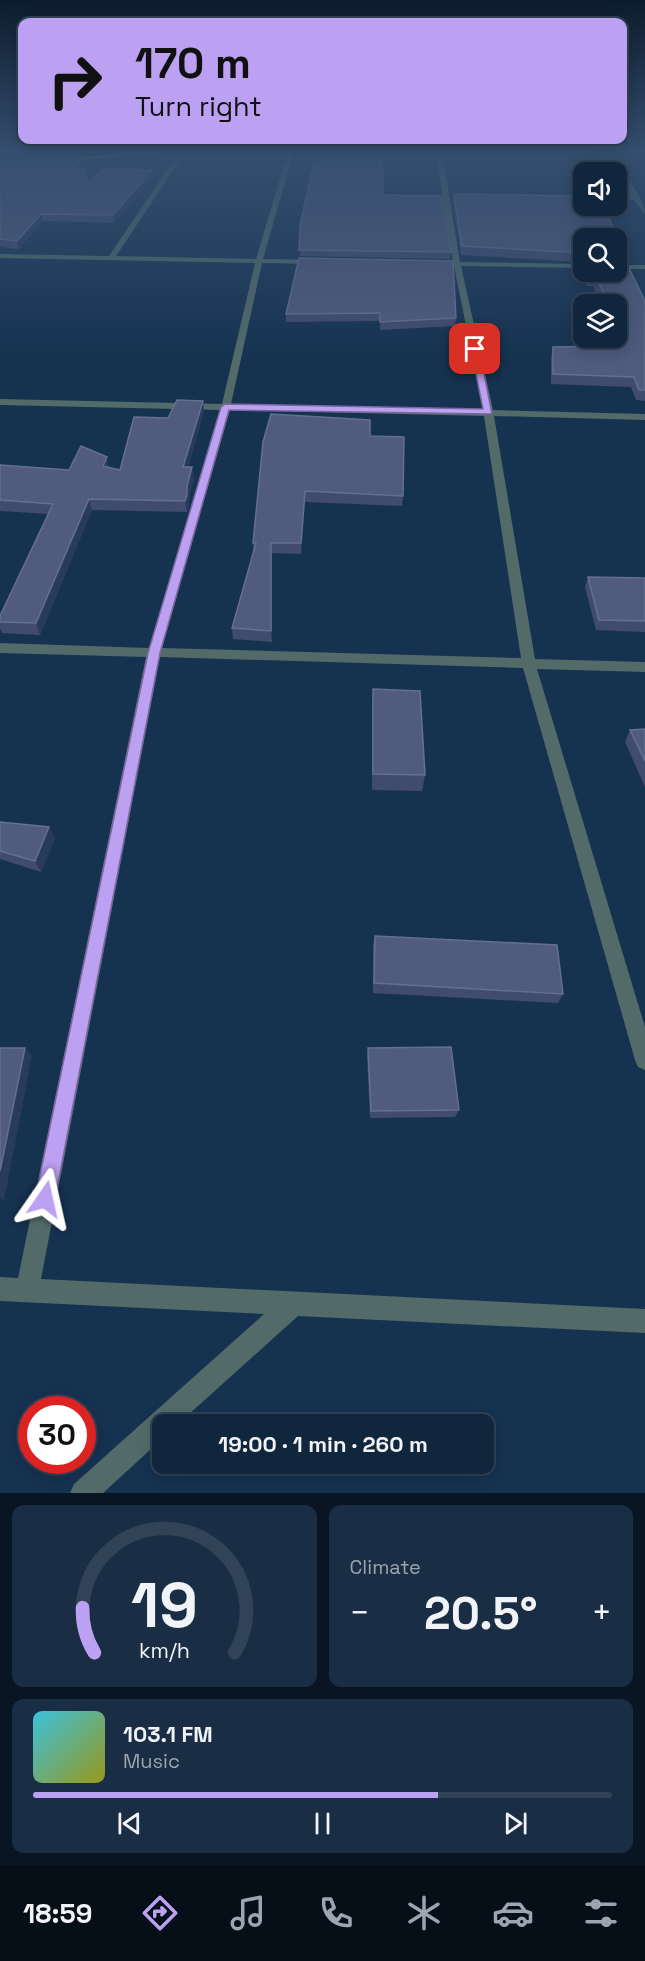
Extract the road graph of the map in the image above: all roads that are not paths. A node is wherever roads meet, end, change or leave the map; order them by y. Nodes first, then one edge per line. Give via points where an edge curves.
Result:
1 (136, 221) edge
2 (271, 221) edge
3 (452, 221) edge
4 (0, 256) edge
5 (111, 258) junction
6 (259, 261) junction
7 (329, 262) edge
8 (451, 264) junction
9 (573, 266) edge
10 (627, 267) edge
11 (645, 267) edge
12 (0, 402) edge
13 (225, 407) junction
14 (488, 412) junction
15 (645, 417) edge
16 (0, 648) edge
17 (154, 653) junction
18 (529, 664) junction
19 (645, 667) edge
20 (645, 1060) edge
21 (0, 1289) edge
22 (27, 1290) junction
23 (293, 1304) junction
24 (645, 1321) edge
25 (83, 1493) edge

1 - 5 street
2 - 6 street
3 - 8 street
4 - 5 street
5 - 6 street
6 - 7 street
6 - 13 street
8 - 9 street
8 - 14 street
10 - 11 street
12 - 13 street
13 - 14 street
13 - 17 street
14 - 15 street
14 - 18 street
16 - 17 street
17 - 18 street
17 - 22 street
18 - 19 street
18 - 20 street
21 - 22 street
22 - 23 street
23 - 24 street
23 - 25 street

